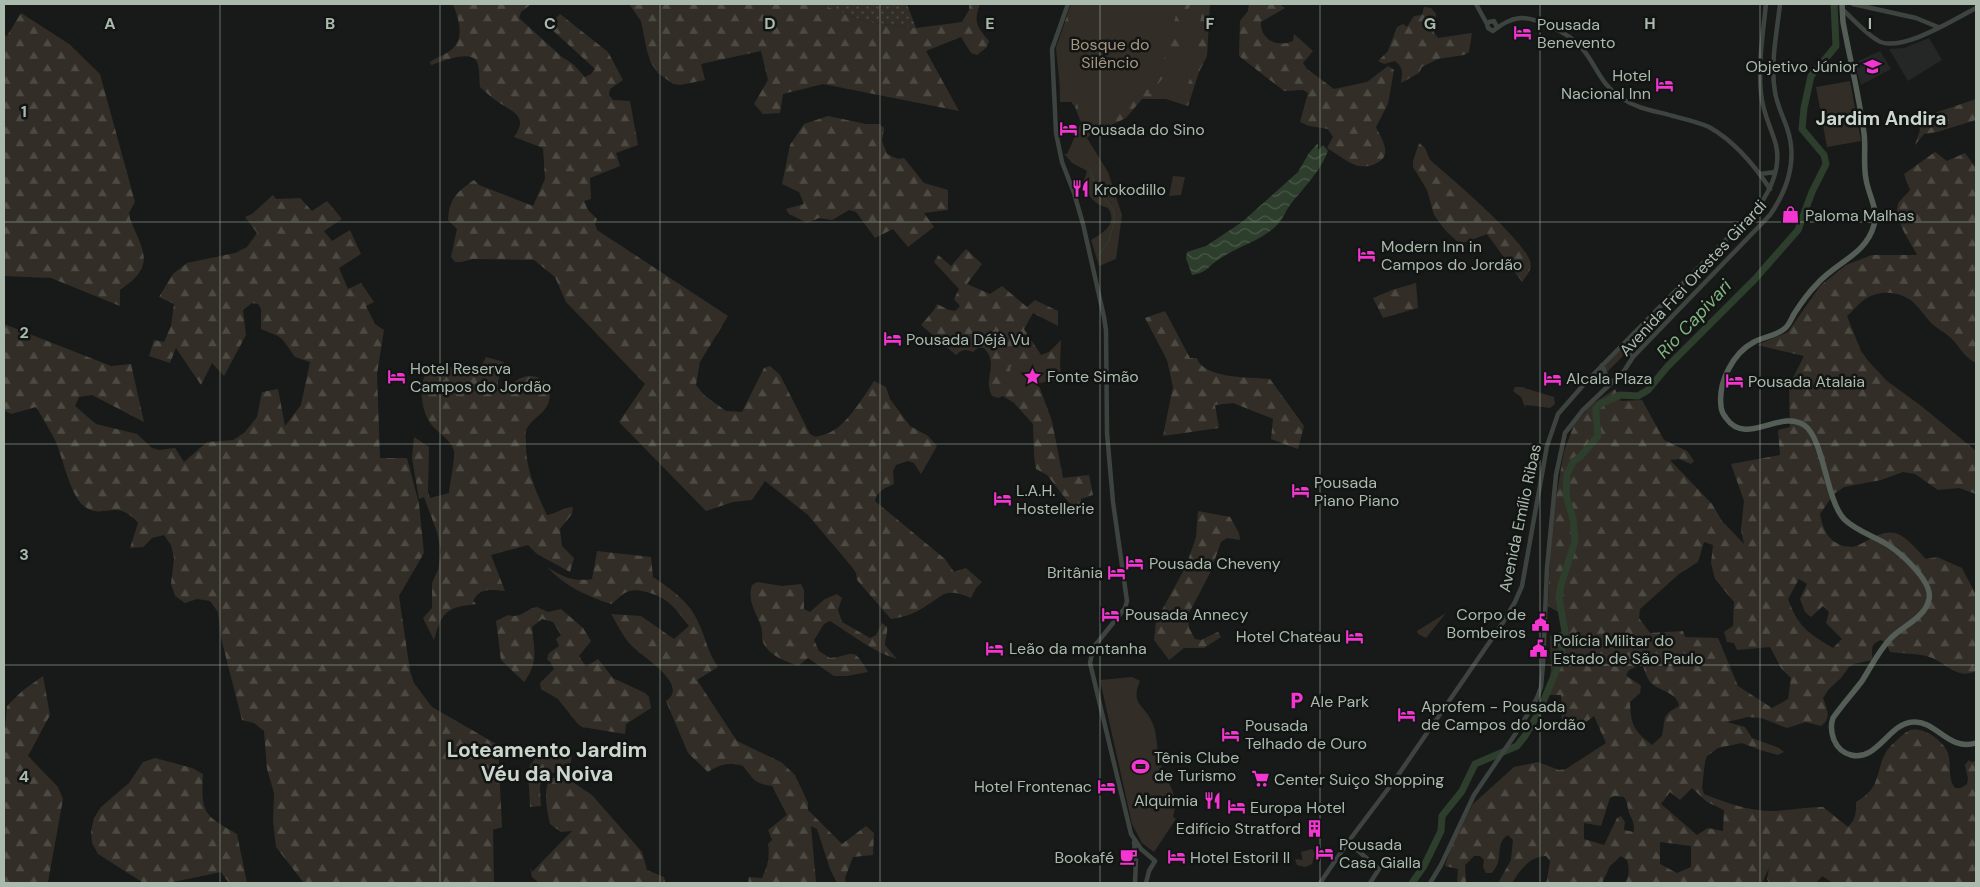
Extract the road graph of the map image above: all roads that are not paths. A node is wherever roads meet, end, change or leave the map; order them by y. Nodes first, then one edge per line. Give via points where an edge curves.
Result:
1 (1068, 4) edge
2 (1476, 4) edge
3 (1766, 4) edge
4 (1780, 4) edge
5 (1853, 4) edge
6 (1842, 6) edge
7 (1976, 8) edge
8 (1938, 27) junction
9 (1775, 172) junction
10 (1760, 174) junction
11 (1770, 189) junction
12 (1621, 346) junction
13 (1633, 356) junction
14 (1602, 365) junction
15 (1612, 382) junction
16 (1976, 743) edge
17 (1134, 840) junction
18 (1348, 842) junction
19 (1150, 858) junction
20 (1136, 860) junction
21 (1136, 883) edge
22 (1146, 883) edge
23 (1320, 883) edge
24 (1370, 883) edge
25 (1430, 883) edge

1 - 17 street via 1052,48 1056,133 1083,224 1106,330 1107,433 1126,601 1125,608 1093,648 1090,663
2 - 10 street via 1493,24 1518,18 1536,21 1565,35 1581,47 1604,82 1622,99 1634,106 1710,128 1735,147
3 - 9 street, Avenida Emílio Ribas via 1761,95 1775,144
4 - 13 street, Avenida Frei Orestes Girardi via 1774,80 1776,99 1790,138 1792,160 1782,199 1747,241
5 - 8 street via 1916,18
6 - 8 street via 1878,41 1898,44
6 - 16 main road via 1864,133 1864,168 1875,210 1875,223 1860,250 1817,284 1784,329 1753,342 1739,353 1726,376 1720,400 1722,413 1740,429 1783,420 1805,425 1813,436 1833,499 1842,516 1858,529 1890,546 1921,575 1928,586 1929,600 1924,610 1884,646 1833,718 1832,734 1838,747 1854,756 1865,754 1911,722 1925,724 1955,743
7 - 8 street
9 - 10 street
9 - 11 street, Avenida Emílio Ribas
10 - 11 street
11 - 12 street, Avenida Emílio Ribas via 1758,207
12 - 13 street
12 - 14 street, Avenida Emílio Ribas
13 - 15 street, Avenida Frei Orestes Girardi via 1625,370
14 - 15 street
14 - 18 street, Avenida Emílio Ribas via 1566,404 1554,424 1547,446 1524,578 1515,602 1394,781
15 - 25 street, Avenida Frei Orestes Girardi via 1565,433 1556,475 1547,568 1544,664 1537,698 1466,808
17 - 19 street
17 - 20 street
18 - 23 street, Avenida Emílio Ribas
18 - 24 street via 1379,870
19 - 20 street
19 - 22 street
20 - 21 street

